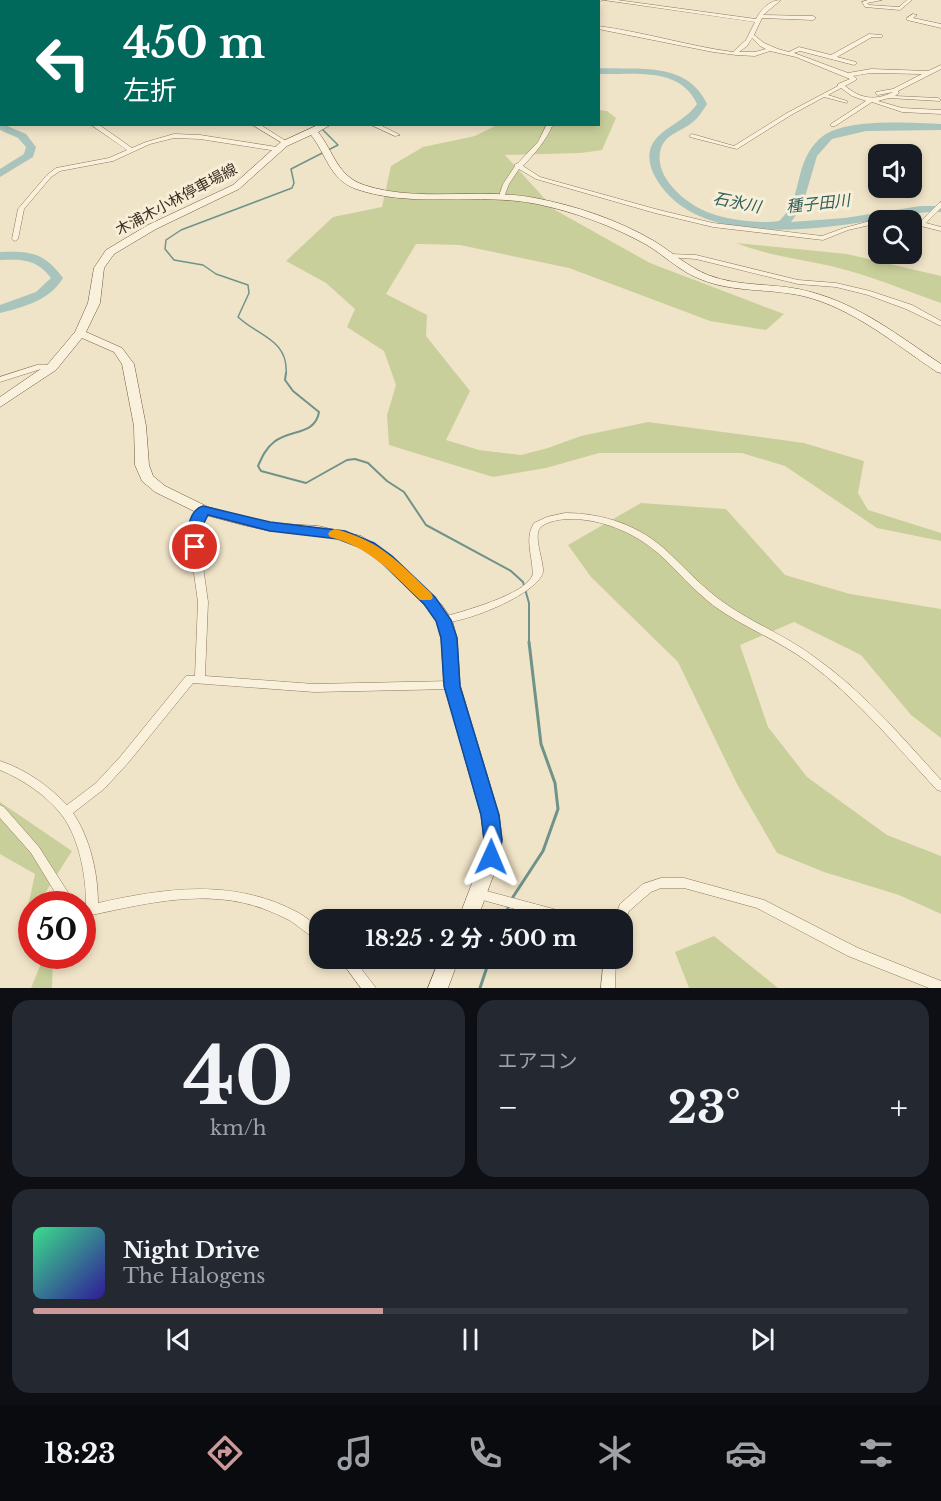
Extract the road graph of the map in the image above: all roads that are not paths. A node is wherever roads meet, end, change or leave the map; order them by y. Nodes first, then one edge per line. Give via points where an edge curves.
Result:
1 (606, 0) edge
2 (775, 0) edge
3 (880, 0) edge
4 (910, 0) edge
5 (915, 15) dead end
6 (730, 17) junction
7 (813, 18) dead end
8 (759, 19) junction
9 (723, 26) dead end
10 (941, 26) edge
11 (600, 27) edge
12 (753, 36) junction
13 (880, 36) dead end
14 (768, 50) junction
15 (736, 52) junction
16 (789, 54) junction
17 (832, 57) junction
18 (854, 63) dead end
19 (941, 67) edge
20 (931, 74) junction
21 (848, 75) junction
22 (840, 85) junction
23 (896, 91) junction
24 (878, 93) dead end
25 (822, 95) junction
26 (855, 96) junction
27 (888, 97) junction
28 (939, 98) edge
29 (873, 101) junction
30 (941, 112) edge
31 (833, 125) dead end
32 (96, 126) edge
33 (256, 126) edge
34 (323, 126) edge
35 (377, 126) edge
36 (550, 126) edge
37 (312, 131) junction
38 (397, 135) dead end
39 (692, 136) dead end
40 (281, 146) junction
41 (132, 151) junction
42 (517, 165) junction
43 (502, 196) junction
44 (941, 204) edge
45 (868, 224) edge
46 (922, 224) joint
47 (941, 229) edge
48 (15, 240) dead end
49 (670, 256) junction
50 (941, 324) edge
51 (80, 333) junction
52 (52, 367) junction
53 (941, 369) edge
54 (0, 380) edge
55 (0, 403) edge
56 (203, 510) junction
57 (444, 620) junction
58 (200, 678) junction
59 (452, 686) junction
60 (0, 765) edge
61 (941, 787) edge
62 (0, 810) edge
63 (66, 812) junction
64 (61, 891) edge
65 (93, 891) edge
66 (479, 894) junction
67 (96, 908) edge
68 (473, 909) edge
69 (535, 909) edge
70 (624, 909) edge
71 (309, 927) edge
72 (354, 969) edge
73 (446, 969) edge
74 (609, 969) edge
75 (941, 987) edge
76 (369, 988) edge
77 (438, 988) edge
78 (608, 988) edge

1 - 6 street
2 - 8 street
3 - 4 street via 864,2 867,6 900,9
5 - 10 street via 909,19
6 - 8 street
6 - 9 street
7 - 8 street
8 - 12 street
11 - 15 street
12 - 14 street
12 - 15 street
13 - 17 street via 871,35
14 - 15 street via 759,54
14 - 16 street
16 - 17 street via 799,49
16 - 21 street
17 - 18 street
19 - 20 street
20 - 21 street via 871,71
20 - 23 street
21 - 22 street via 854,79
22 - 25 street
22 - 26 street
23 - 24 street
23 - 27 street
23 - 28 street
25 - 26 street via 842,103
25 - 39 street via 735,148
26 - 29 street
27 - 28 street
27 - 29 street
29 - 30 street via 902,110
29 - 31 street
32 - 41 street
33 - 40 street
34 - 37 main road, 木浦木小林停車場線
35 - 38 street
36 - 42 street via 529,156
37 - 40 main road, 木浦木小林停車場線
37 - 43 main road via 321,140 335,171 359,186 396,194
40 - 41 street via 174,136
40 - 51 main road, 木浦木小林停車場線 via 236,187 152,226 110,252 99,268 94,303
41 - 48 street via 58,169 21,209
42 - 43 street via 505,181
42 - 45 street via 538,178 714,225 823,238
43 - 49 main road via 593,216
44 - 46 street
46 - 47 street
49 - 50 street via 696,257 798,282 847,287 891,300
49 - 53 main road via 686,269 709,279 831,301 856,312
51 - 52 main road, 木浦木小林停車場線
51 - 56 main road via 118,351 128,364 147,478 179,500
52 - 54 street
52 - 55 main road, 木浦木小林停車場線
56 - 57 main road via 270,527 318,530 356,539 387,560
56 - 58 street via 193,531 203,602
57 - 59 main road
57 - 61 street via 530,586 538,573 533,533 537,525 576,516 600,520 631,531 652,544 709,597 834,677
58 - 59 street via 314,688
58 - 63 street via 188,681 100,786
59 - 66 main road via 490,815 491,857
60 - 63 street via 44,792
62 - 64 street via 35,850
63 - 65 street via 85,854
66 - 68 main road
66 - 69 street
67 - 71 street via 185,893 230,894 282,909
70 - 75 street via 647,888 684,883 760,904 853,952
72 - 76 street
73 - 77 main road
74 - 78 street

